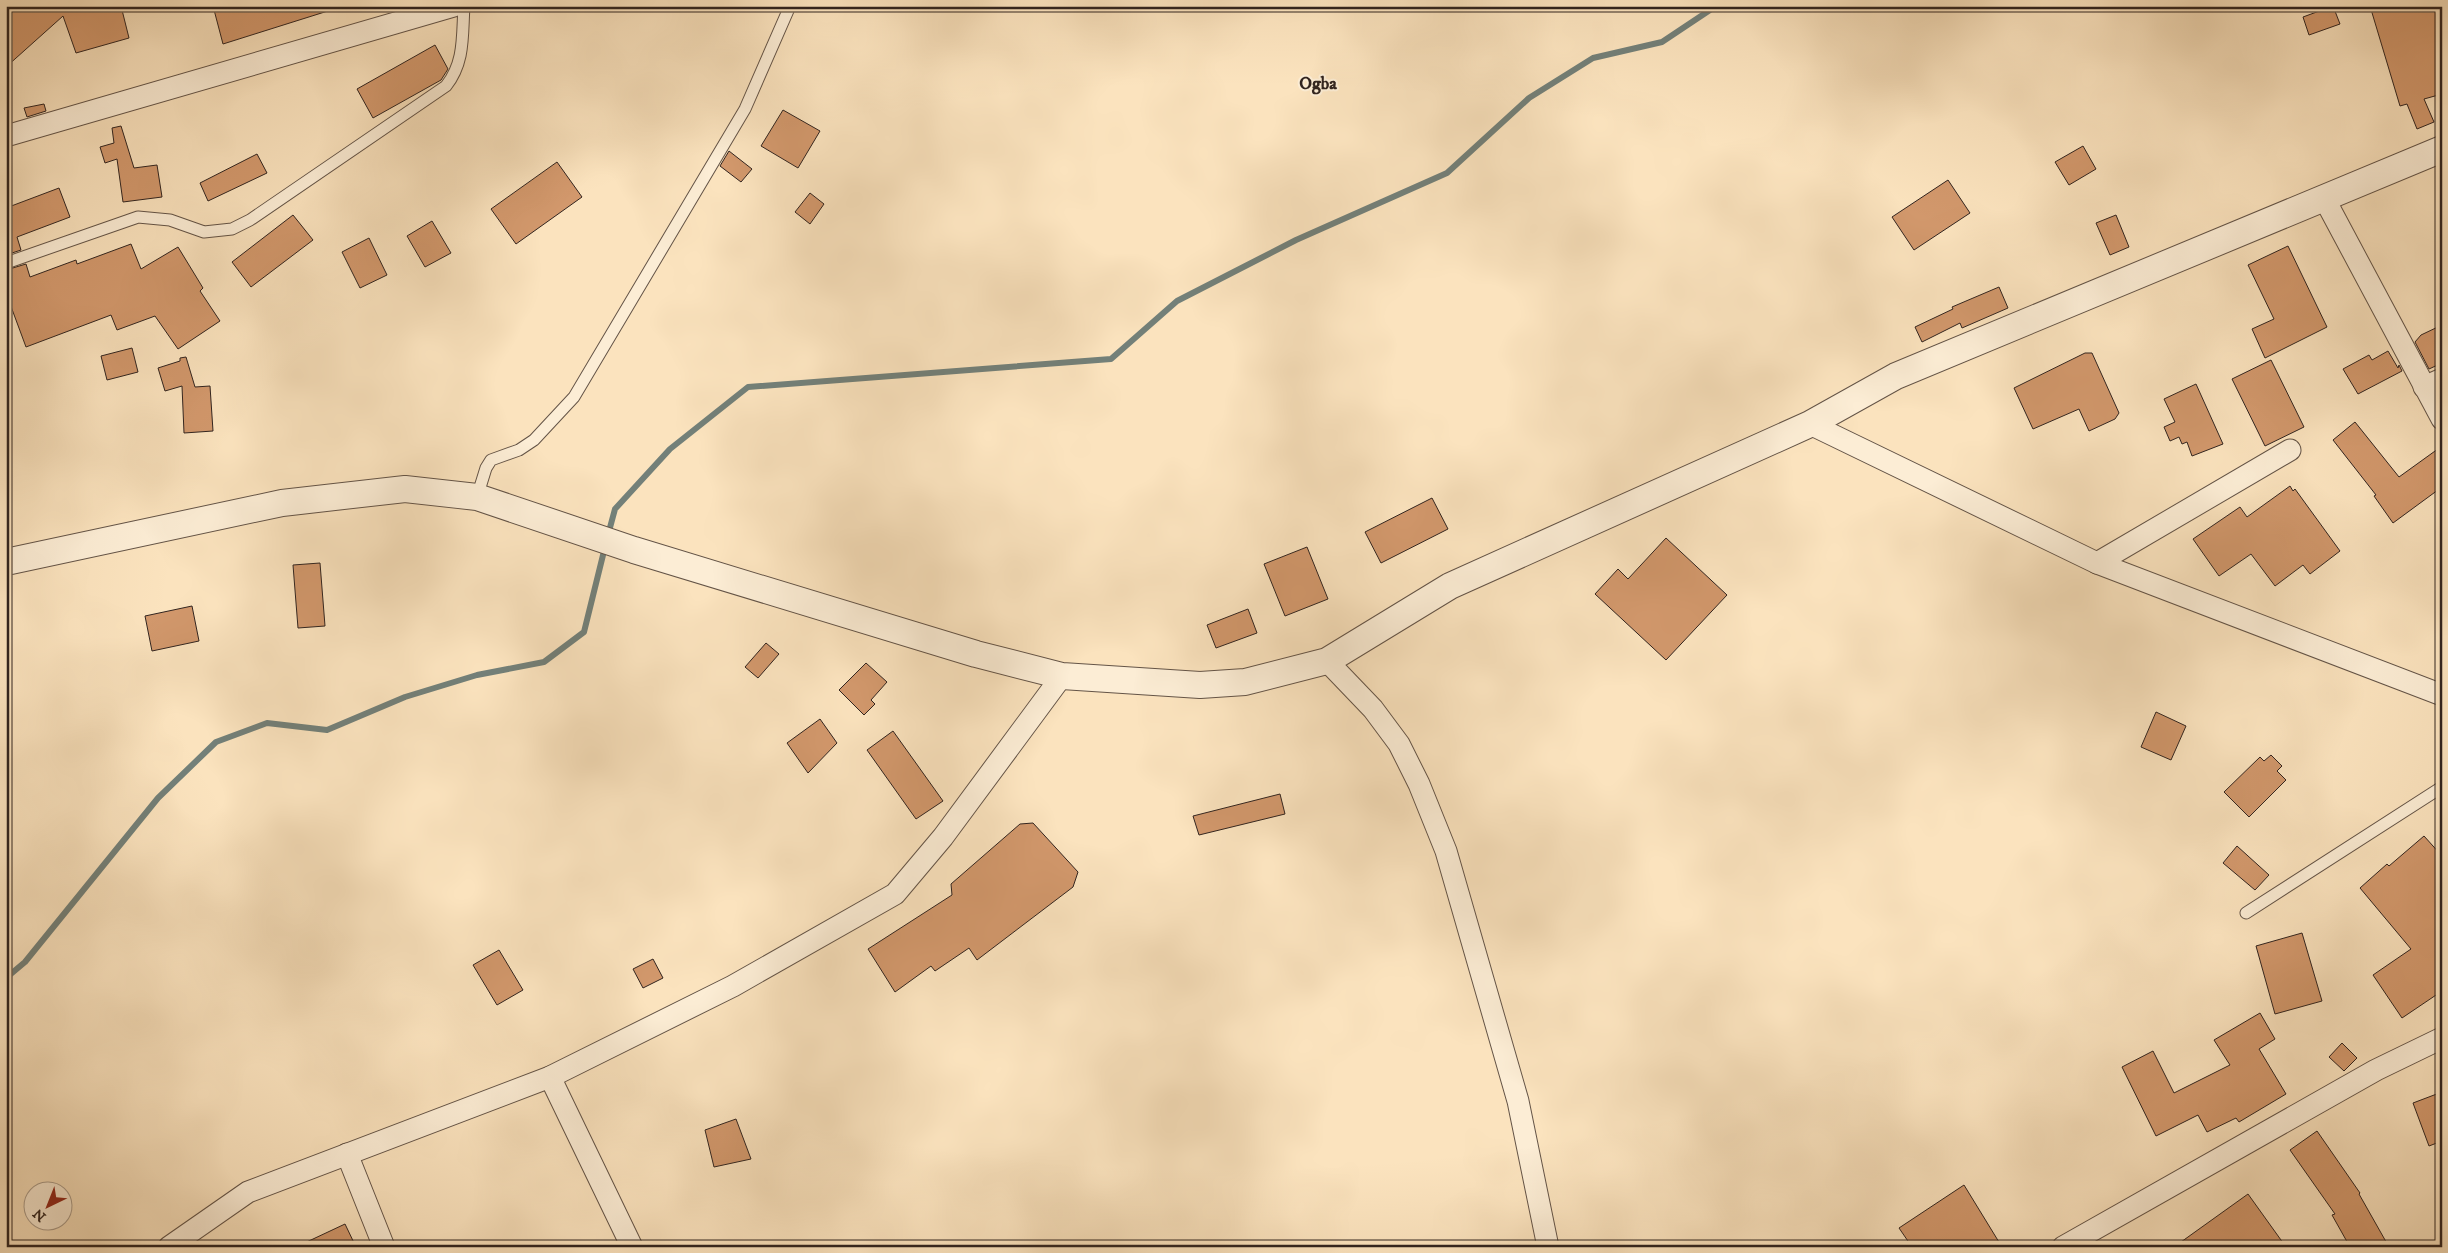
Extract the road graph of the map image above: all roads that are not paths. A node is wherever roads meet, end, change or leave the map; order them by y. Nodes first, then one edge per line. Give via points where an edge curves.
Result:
1 (454, 6) edge
2 (464, 6) edge
3 (790, 6) edge
4 (6, 136) edge
5 (2442, 149) edge
6 (2324, 198) junction
7 (6, 263) edge
8 (2433, 383) edge
9 (2442, 420) edge
10 (1810, 424) junction
11 (2290, 450) dead end
12 (477, 497) junction
13 (6, 562) edge
14 (2097, 563) junction
15 (1328, 661) junction
16 (1062, 676) junction
17 (2442, 695) edge
18 (2442, 787) edge
19 (2246, 914) dead end
20 (2442, 1038) edge
21 (550, 1077) junction
22 (347, 1154) junction
23 (169, 1247) edge
24 (384, 1247) edge
25 (632, 1247) edge
26 (1548, 1247) edge
27 (2063, 1247) edge

1 - 4 street
2 - 7 lane via 460,63 446,86 250,220 232,229 204,232 170,220 138,217
3 - 12 lane via 745,109 574,397 534,440 519,450 491,460
5 - 6 street
6 - 8 street
6 - 10 street via 1896,376
8 - 9 street
10 - 14 street
10 - 15 street via 1450,586
11 - 14 street
12 - 13 street via 405,489 282,503
12 - 16 street via 634,550 976,654
14 - 17 street
15 - 16 street via 1246,682 1200,685
15 - 26 street via 1373,709 1399,744 1446,851 1518,1101
16 - 21 street via 943,837 895,894 733,986
18 - 19 lane
20 - 27 street via 2376,1070
21 - 22 street
21 - 25 street
22 - 23 street via 248,1192
22 - 24 street

